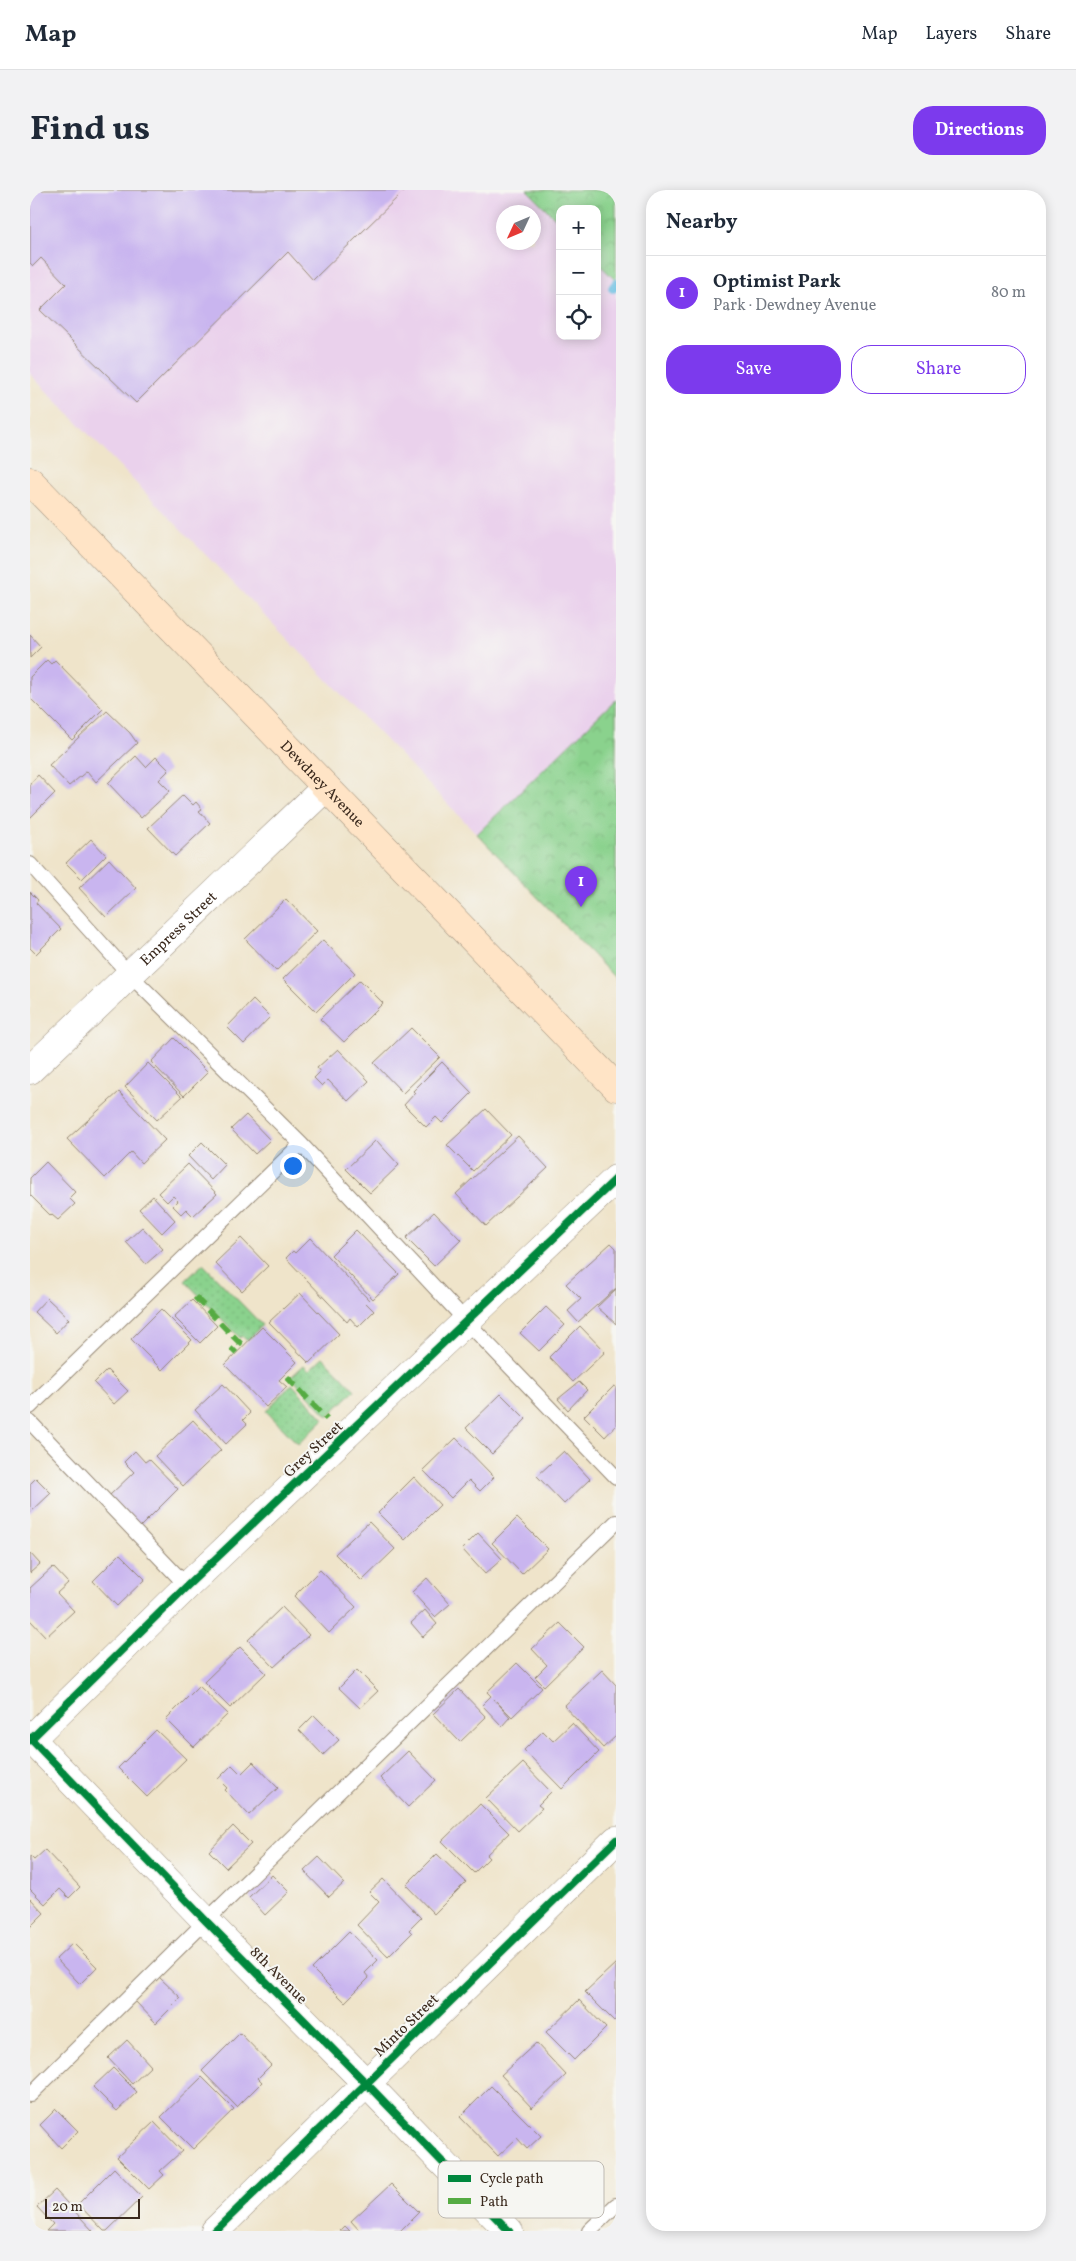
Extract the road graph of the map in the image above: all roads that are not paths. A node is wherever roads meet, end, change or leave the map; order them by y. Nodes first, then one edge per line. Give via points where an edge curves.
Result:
1 (30, 481) edge
2 (326, 787) junction
3 (30, 864) edge
4 (129, 974) junction
5 (30, 1070) edge
6 (616, 1087) edge
7 (301, 1144) junction
8 (616, 1179) edge
9 (467, 1322) junction
10 (30, 1407) edge
11 (30, 1422) edge
12 (616, 1477) edge
13 (616, 1522) edge
14 (187, 1586) junction
15 (30, 1739) edge
16 (616, 1840) edge
17 (206, 1921) junction
18 (366, 2082) junction
19 (30, 2095) edge
20 (442, 2161) edge
21 (616, 2205) edge
22 (604, 2217) edge
23 (497, 2218) edge
24 (602, 2218) edge
25 (215, 2231) edge
26 (509, 2231) edge
27 (589, 2231) edge

1 - 2 main road, Dewdney Avenue
2 - 4 street, Empress Street
2 - 6 main road, Dewdney Avenue
3 - 4 lane
4 - 5 street, Empress Street
4 - 7 lane
7 - 9 lane
7 - 10 lane
8 - 9 street, Grey Street
9 - 12 lane
9 - 14 street, Grey Street
11 - 14 lane
13 - 17 lane
14 - 15 street, Grey Street
15 - 17 street, 8th Avenue
16 - 18 street, Minto Street
17 - 18 street, 8th Avenue
17 - 19 lane
18 - 20 street, 8th Avenue
18 - 25 street, Minto Street
21 - 22 lane
23 - 26 street, 8th Avenue
24 - 27 lane

